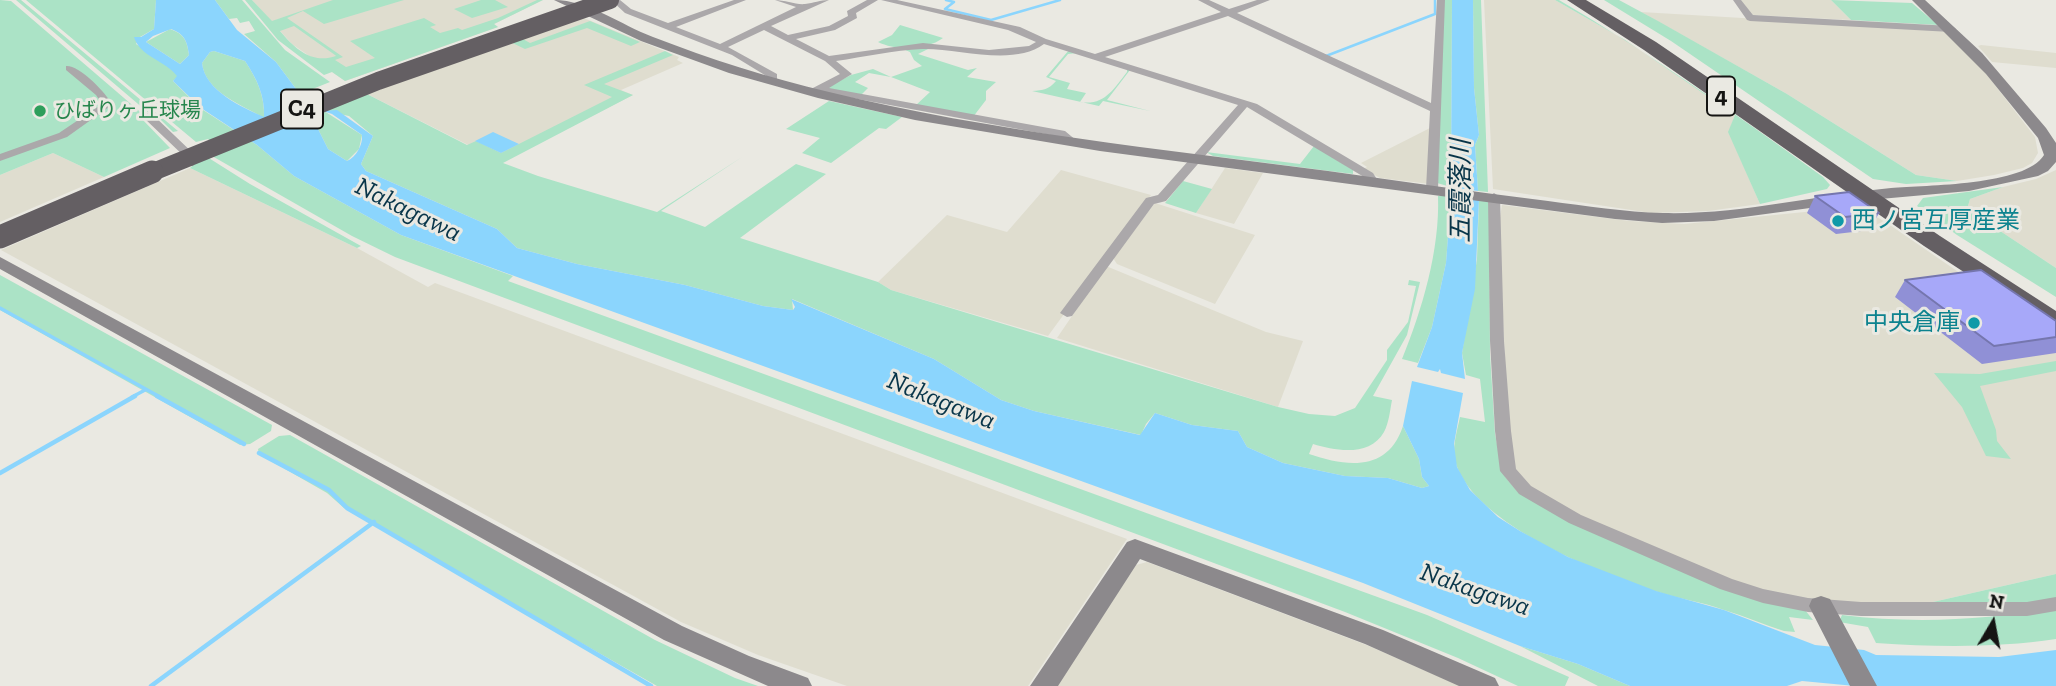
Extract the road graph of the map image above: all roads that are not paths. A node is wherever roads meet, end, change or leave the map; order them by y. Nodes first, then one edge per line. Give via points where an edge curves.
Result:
1 (560, 0) edge
2 (590, 0) edge
3 (613, 0) edge
4 (742, 0) edge
5 (779, 0) edge
6 (825, 0) edge
7 (874, 0) edge
8 (1202, 0) edge
9 (1266, 0) edge
10 (1441, 0) edge
11 (1567, 0) edge
12 (1575, 0) edge
13 (1595, 0) edge
14 (1737, 0) edge
15 (1918, 0) edge
16 (895, 1) edge
17 (804, 7) junction
18 (1229, 12) junction
19 (667, 27) junction
20 (765, 27) junction
21 (1011, 28) junction
22 (1951, 29) junction
23 (789, 38) junction
24 (1042, 41) junction
25 (1650, 46) junction
26 (721, 47) junction
27 (1102, 58) junction
28 (828, 59) junction
29 (69, 68) dead end
30 (774, 82) junction
31 (815, 90) junction
32 (1245, 103) junction
33 (1437, 110) junction
34 (148, 116) dead end
35 (0, 158) edge
36 (1197, 158) junction
37 (184, 166) joint
38 (1372, 181) junction
39 (1438, 190) junction
40 (1873, 195) junction
41 (1489, 196) junction
42 (0, 228) edge
43 (0, 237) edge
44 (0, 247) edge
45 (0, 262) edge
46 (2056, 306) edge
47 (1067, 313) dead end
48 (2056, 322) edge
49 (2056, 604) edge
50 (1825, 614) junction
51 (799, 686) edge
52 (1043, 686) edge
53 (1486, 686) edge
54 (1864, 686) edge

1 - 30 street via 654,43
2 - 42 highway, C4 via 348,83
3 - 19 street
3 - 43 highway, C4, bridge via 324,100
4 - 19 street
5 - 17 street
6 - 17 street
7 - 23 street via 850,13 854,16 843,23
8 - 18 street
9 - 18 street
10 - 33 street
11 - 25 highway
12 - 25 highway, 4
13 - 40 highway, 4 via 1662,42
14 - 22 street via 1750,18
15 - 22 street
16 - 21 street
17 - 20 street
18 - 27 street
18 - 33 street
19 - 26 street
20 - 23 street
20 - 26 street
21 - 24 street
21 - 27 street
22 - 40 street via 1997,76 2048,141 2052,159 2038,171 2013,178
23 - 28 street
24 - 27 street
24 - 28 street via 1032,49 989,53 923,46
25 - 40 highway, 4
26 - 30 street via 773,76
27 - 32 street
28 - 31 street via 848,74
29 - 35 street via 100,93 104,107 63,135
30 - 31 street
31 - 36 street via 941,120
32 - 36 street
32 - 38 street via 1369,175
33 - 39 street
34 - 37 street via 193,159
36 - 38 street
36 - 47 street via 1162,198 1150,201
37 - 44 street
38 - 39 street
39 - 41 street
40 - 41 street via 1689,218 1637,216
40 - 46 highway, 4
40 - 48 highway, 4
41 - 50 street via 1508,471 1514,480 1575,519 1726,584
45 - 51 street via 673,633
49 - 50 street via 2027,609 1861,609
50 - 54 street
52 - 53 street via 1135,548 1374,637

